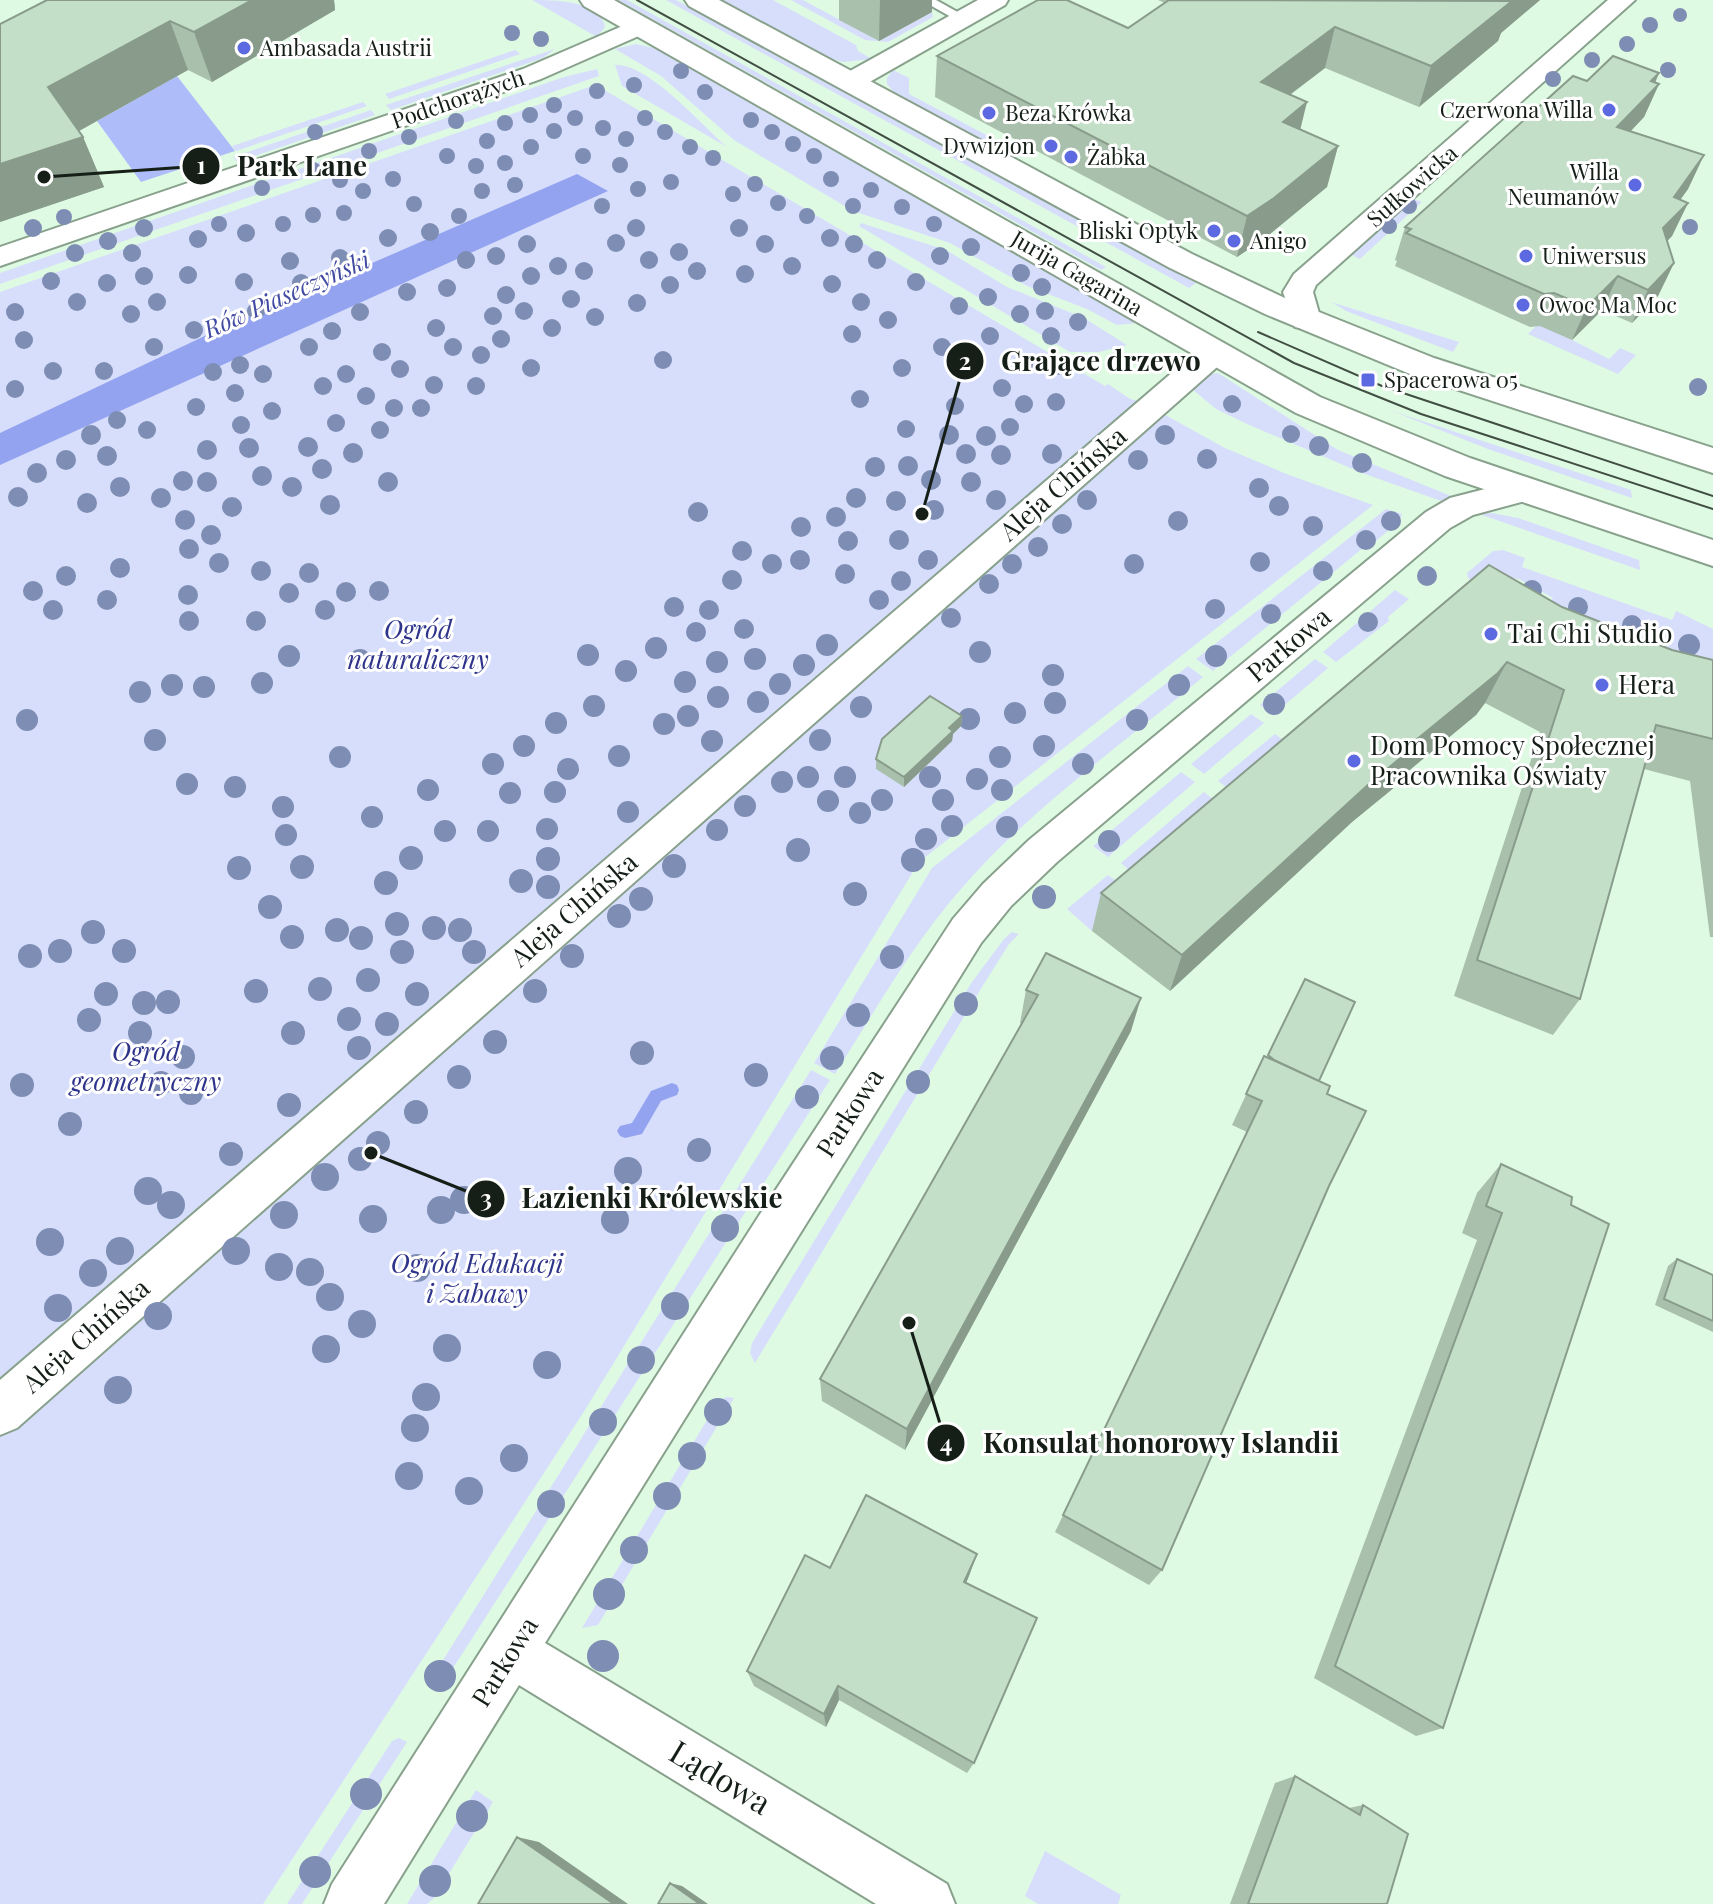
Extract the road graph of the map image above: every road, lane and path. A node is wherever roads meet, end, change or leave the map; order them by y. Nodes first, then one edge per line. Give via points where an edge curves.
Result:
1 (594, 0) edge
2 (699, 0) edge
3 (927, 0) edge
4 (996, 0) edge
5 (1623, 0) edge
6 (964, 19) junction
7 (641, 26) junction
8 (850, 82) junction
9 (0, 257) edge
10 (1306, 320) junction
11 (1214, 353) junction
12 (1713, 461) edge
13 (1524, 490) junction
14 (1713, 553) edge
15 (0, 1411) edge
16 (512, 1652) junction
17 (352, 1904) edge
18 (927, 1904) edge

1 - 7 main road, Jurija Gagarina
2 - 8 main road
3 - 6 lane
4 - 6 street
5 - 10 street, Sułkowicka via 1304,280 1298,292
6 - 8 street
7 - 9 street, Podchorążych via 532,74
7 - 11 main road, Jurija Gagarina
8 - 10 main road via 1181,261
10 - 12 main road via 1433,370
11 - 13 main road, Jurija Gagarina via 1350,424
11 - 15 street, Aleja Chińska
13 - 14 main road, Jurija Gagarina
13 - 16 street, Parkowa via 1443,516 997,895 942,968
16 - 17 street, Parkowa
16 - 18 street, Lądowa

